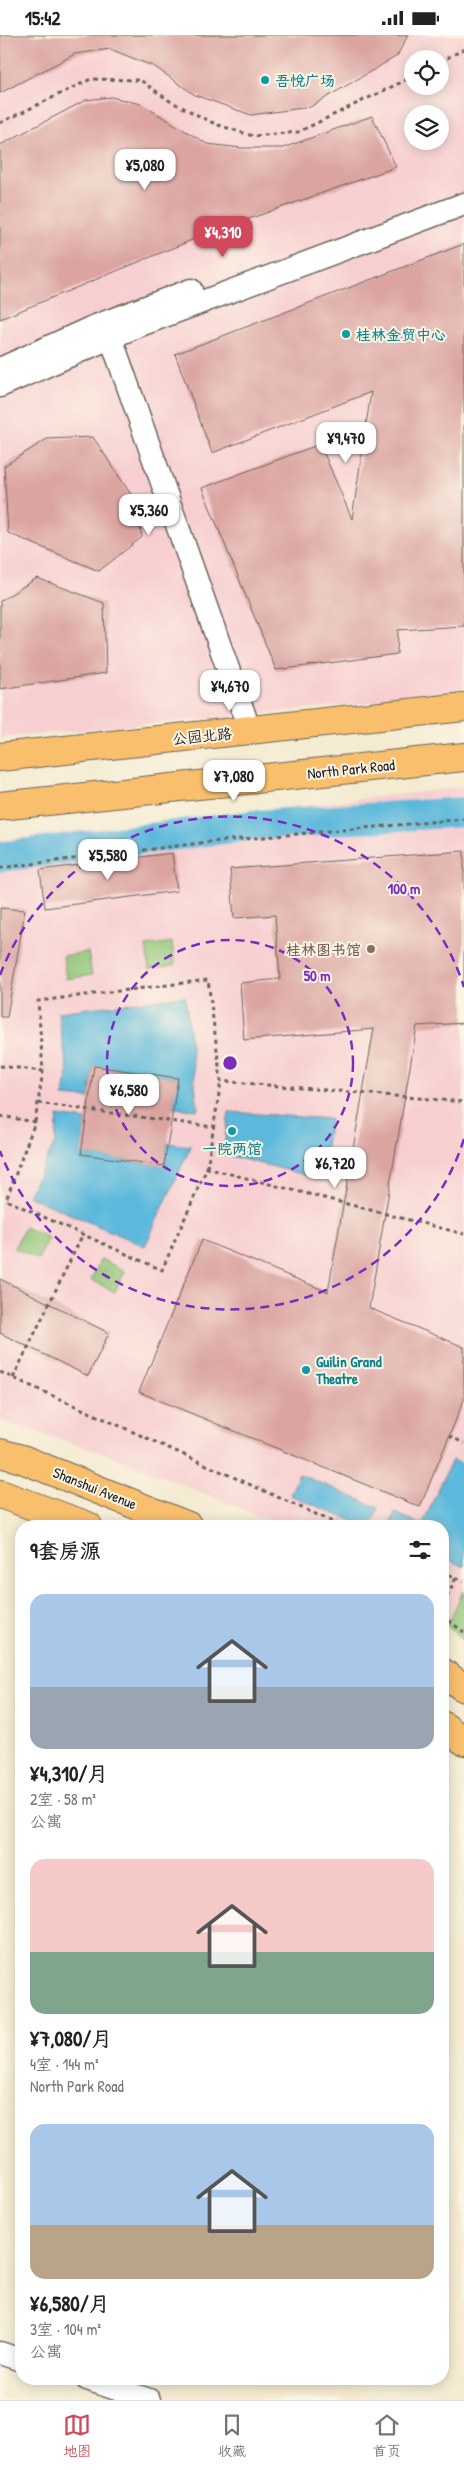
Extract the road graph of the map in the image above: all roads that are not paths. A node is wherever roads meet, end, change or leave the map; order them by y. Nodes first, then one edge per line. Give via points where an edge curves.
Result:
1 (464, 190) edge
2 (464, 204) edge
3 (102, 332) junction
4 (0, 369) edge
5 (0, 385) edge
6 (464, 707) edge
7 (245, 732) junction
8 (0, 757) edge
9 (464, 757) edge
10 (0, 806) edge
11 (0, 1453) edge
12 (0, 1494) edge
13 (72, 1520) edge
14 (173, 1520) edge
15 (449, 1677) edge
16 (464, 1688) edge
17 (449, 1730) edge
18 (464, 1741) edge
19 (0, 2353) edge
20 (15, 2358) edge
21 (105, 2385) edge
22 (149, 2400) edge

1 - 3 street
2 - 3 street
3 - 4 street
3 - 5 street
3 - 7 street
6 - 7 main road, 公园北路
7 - 8 main road, 公园北路
9 - 10 main road, North Park Road
11 - 14 main road, Shanshui Avenue
12 - 13 main road
15 - 16 main road
17 - 18 main road
19 - 20 street
21 - 22 street

